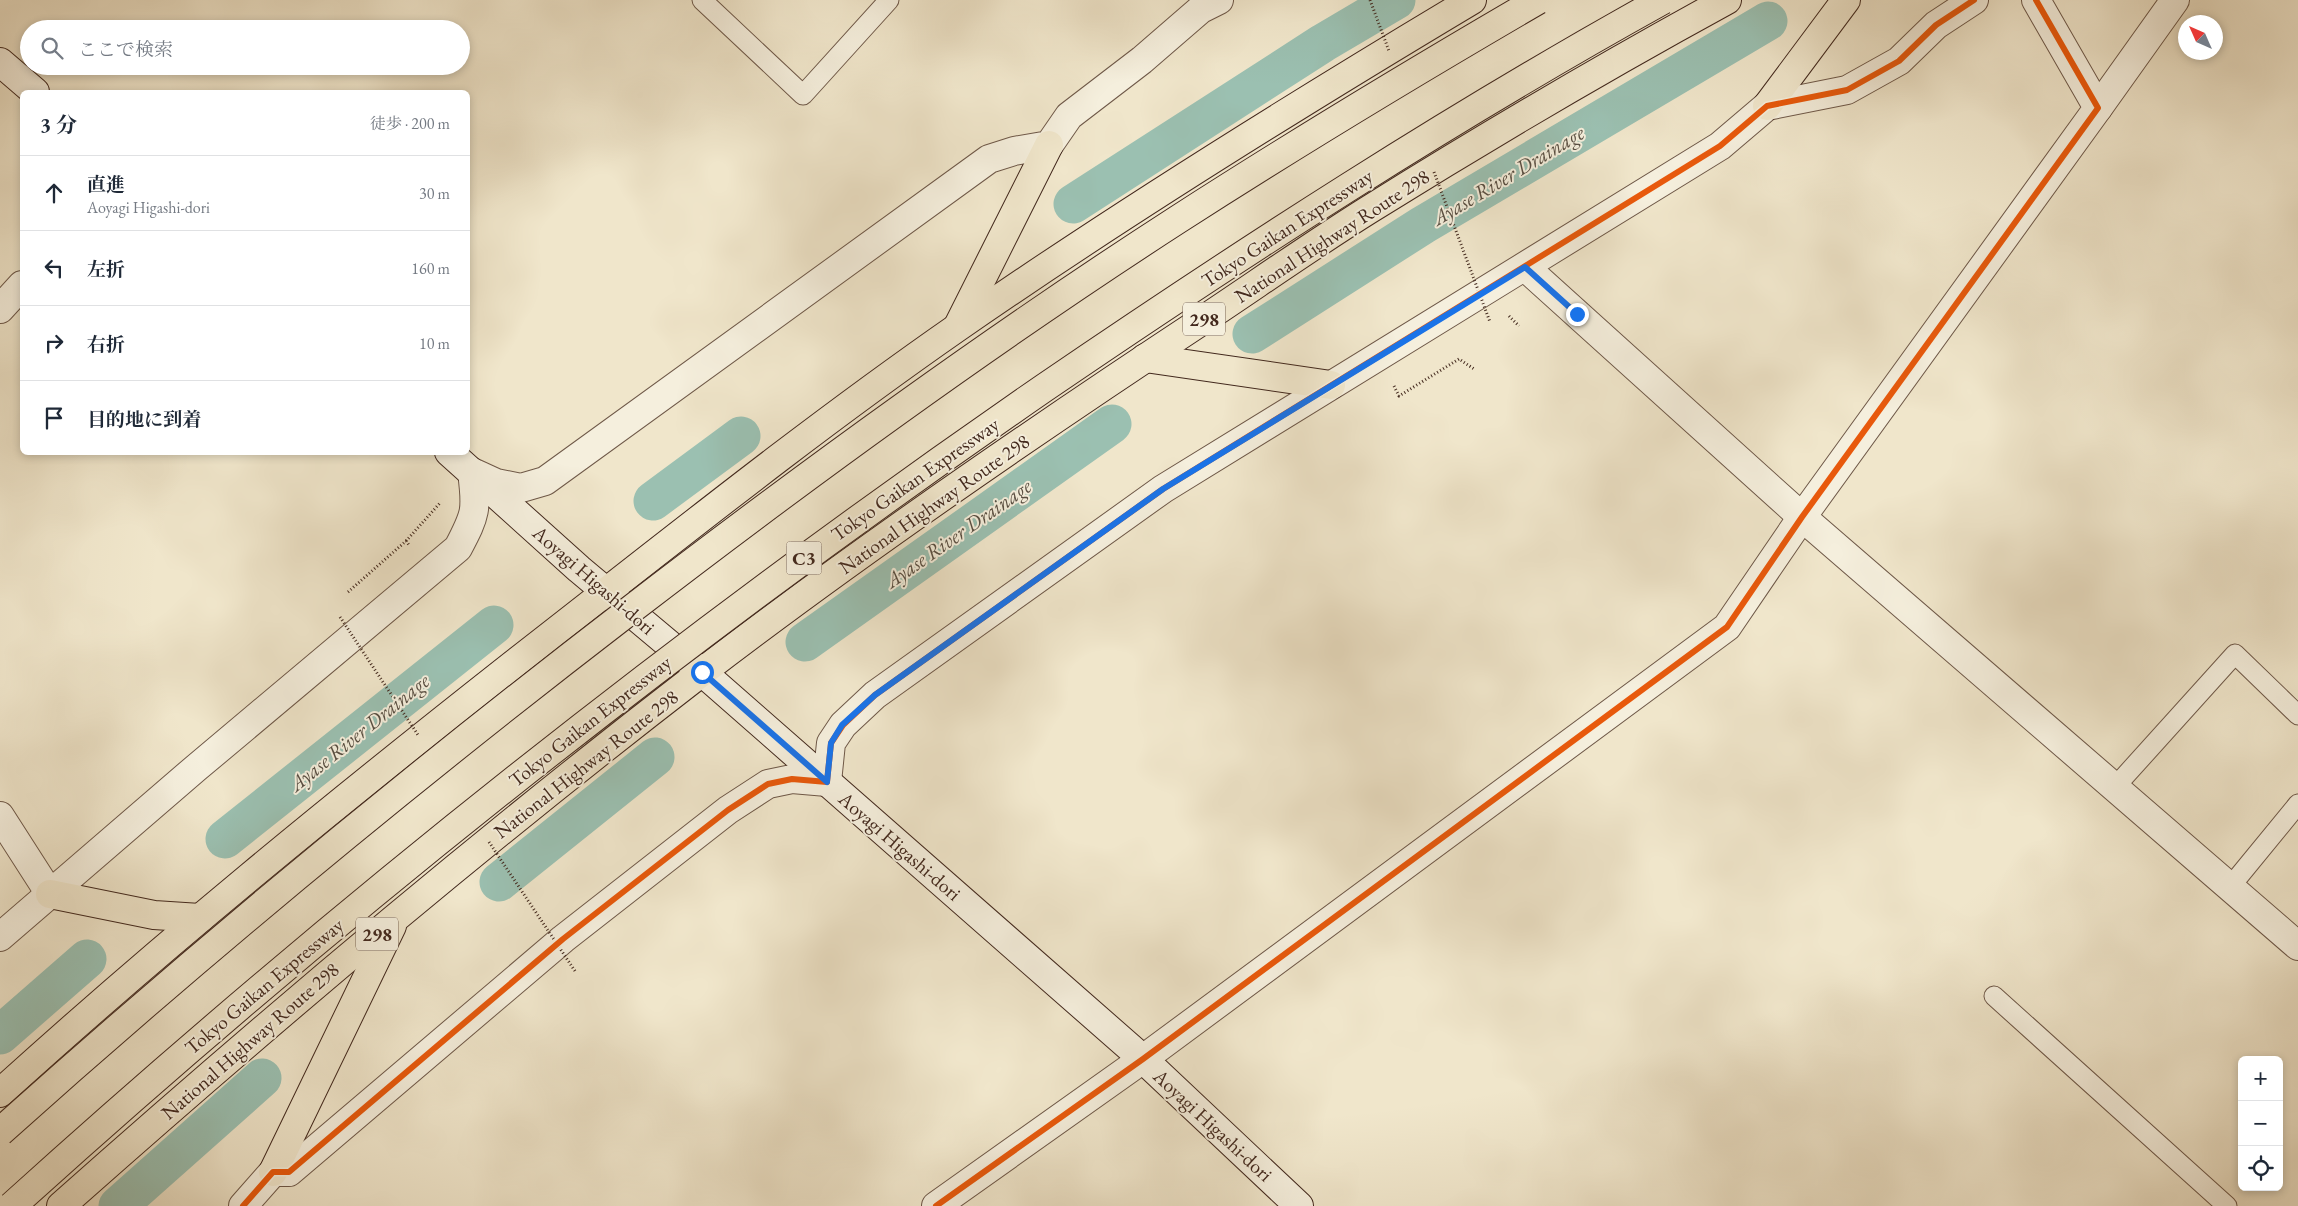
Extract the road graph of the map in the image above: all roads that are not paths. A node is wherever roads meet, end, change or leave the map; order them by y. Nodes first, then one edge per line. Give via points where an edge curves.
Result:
1 (702, 0) edge
2 (889, 0) edge
3 (1472, 0) edge
4 (1538, 0) edge
5 (1663, 0) edge
6 (1727, 0) edge
7 (1846, 0) edge
8 (1974, 0) edge
9 (2036, 0) edge
10 (2176, 0) edge
11 (1206, 3) edge
12 (0, 62) edge
13 (33, 90) edge
14 (1767, 106) junction
15 (2098, 108) junction
16 (1049, 145) junction
17 (1525, 267) junction
18 (20, 287) edge
19 (0, 309) edge
20 (957, 328) junction
21 (1145, 358) junction
22 (1331, 385) junction
23 (452, 455) edge
24 (472, 472) junction
25 (1802, 517) junction
26 (606, 592) junction
27 (702, 672) junction
28 (2298, 715) edge
29 (827, 782) junction
30 (2115, 787) junction
31 (2298, 804) edge
32 (0, 816) edge
33 (2230, 887) junction
34 (50, 894) junction
35 (200, 918) junction
36 (396, 918) junction
37 (0, 938) edge
38 (2298, 946) edge
39 (1994, 996) dead end
40 (1143, 1059) junction
41 (0, 1093) edge
42 (0, 1132) edge
43 (273, 1172) junction
44 (12, 1206) edge
45 (62, 1206) edge
46 (243, 1206) edge
47 (936, 1206) edge
48 (1299, 1206) edge
49 (2228, 1206) edge

1 - 2 lane via 803,95
3 - 20 highway via 1323,89 1128,213
4 - 42 highway, bridge via 1405,78 1176,221 956,368 731,533 498,712 317,858
5 - 44 highway, Tokyo Gaikan Expressway / C3, bridge via 1433,135 1250,250 925,470 756,593 583,724 399,872 227,1016
6 - 21 highway, National Highway Route 298 / 298 via 1633,51 1369,210
7 - 14 highway
8 - 14 street via 1936,25 1899,61 1848,90
9 - 15 street
10 - 15 street
11 - 16 street via 1142,60 1069,116
12 - 13 street
14 - 17 street via 1720,146
15 - 25 street
16 - 20 highway
16 - 24 street via 989,159 546,481 521,488 496,483
17 - 22 street
17 - 25 street
18 - 19 street
20 - 26 highway via 787,451
21 - 22 highway
21 - 27 highway, National Highway Route 298 / 298 via 930,504
22 - 29 street via 1163,489 875,695 842,725 831,743
23 - 24 street, Aoyagi Higashi-dori
24 - 26 street, Aoyagi Higashi-dori
24 - 34 street via 476,505 471,526 458,548
25 - 30 street
25 - 40 street via 1727,627
26 - 27 street, Aoyagi Higashi-dori
26 - 35 highway
27 - 29 street, Aoyagi Higashi-dori
27 - 36 highway, National Highway Route 298 / 298
28 - 30 lane via 2235,654
29 - 40 street, Aoyagi Higashi-dori
29 - 43 street via 792,779 768,784 728,810 564,939 289,1172
30 - 33 street
31 - 33 lane
32 - 34 street
33 - 38 street
34 - 35 highway via 154,916
34 - 37 street
35 - 41 highway
36 - 43 highway
36 - 45 highway, National Highway Route 298 / 298 via 219,1066
39 - 49 lane
40 - 47 street
40 - 48 street, Aoyagi Higashi-dori
43 - 46 street

